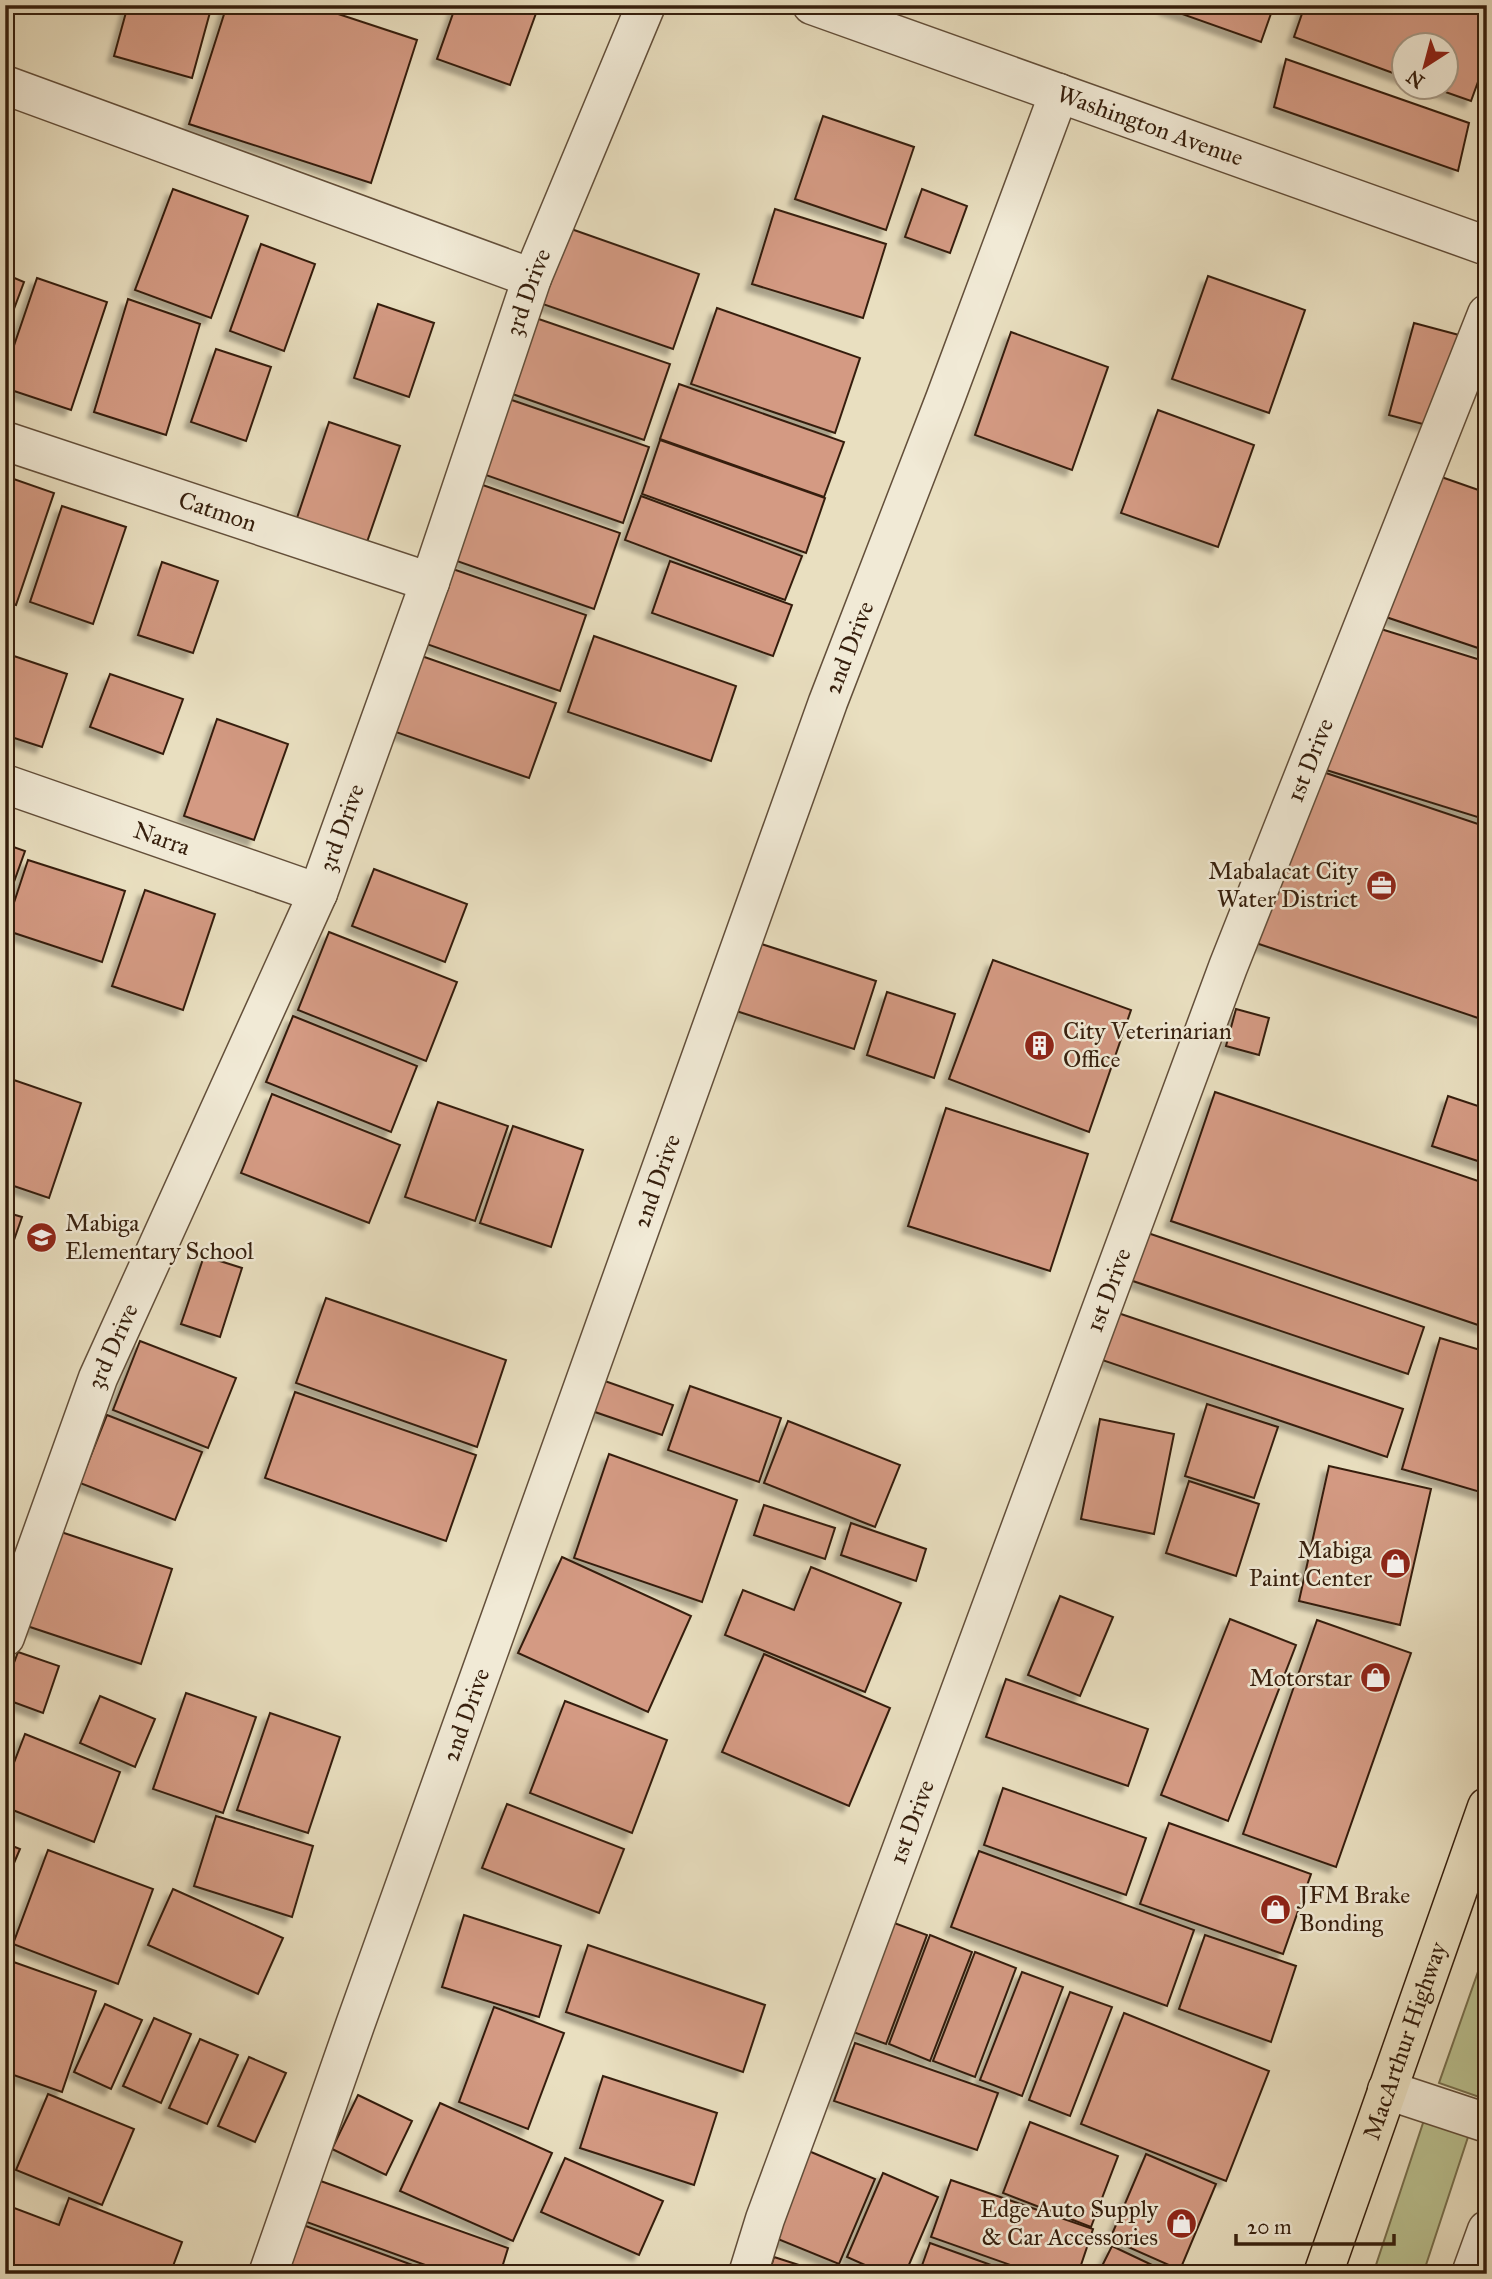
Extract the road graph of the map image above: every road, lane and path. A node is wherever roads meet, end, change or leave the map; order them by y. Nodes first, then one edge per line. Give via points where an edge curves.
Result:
1 (646, 5) edge
2 (811, 5) edge
3 (5, 85) edge
4 (1059, 93) junction
5 (1487, 246) edge
6 (532, 278) junction
7 (1487, 314) edge
8 (5, 441) edge
9 (430, 582) junction
10 (5, 784) edge
11 (318, 893) junction
12 (5, 1637) edge
13 (1483, 1831) edge
14 (1387, 2090) junction
15 (1487, 2123) edge
16 (1487, 2230) edge
17 (268, 2274) edge
18 (748, 2274) edge
19 (1323, 2274) edge
20 (1471, 2274) edge

1 - 6 street, 3rd Drive
2 - 4 street, Washington Avenue
3 - 6 street
4 - 5 street, Washington Avenue
4 - 17 street, 2nd Drive via 828,702
6 - 9 street, 3rd Drive
7 - 18 street, 1st Drive via 1228,967
8 - 9 street, Catmon
9 - 11 street, 3rd Drive
10 - 11 street, Narra
11 - 12 street, 3rd Drive via 98,1378
13 - 14 highway, MacArthur Highway
14 - 15 street
14 - 19 highway, MacArthur Highway
16 - 20 street

